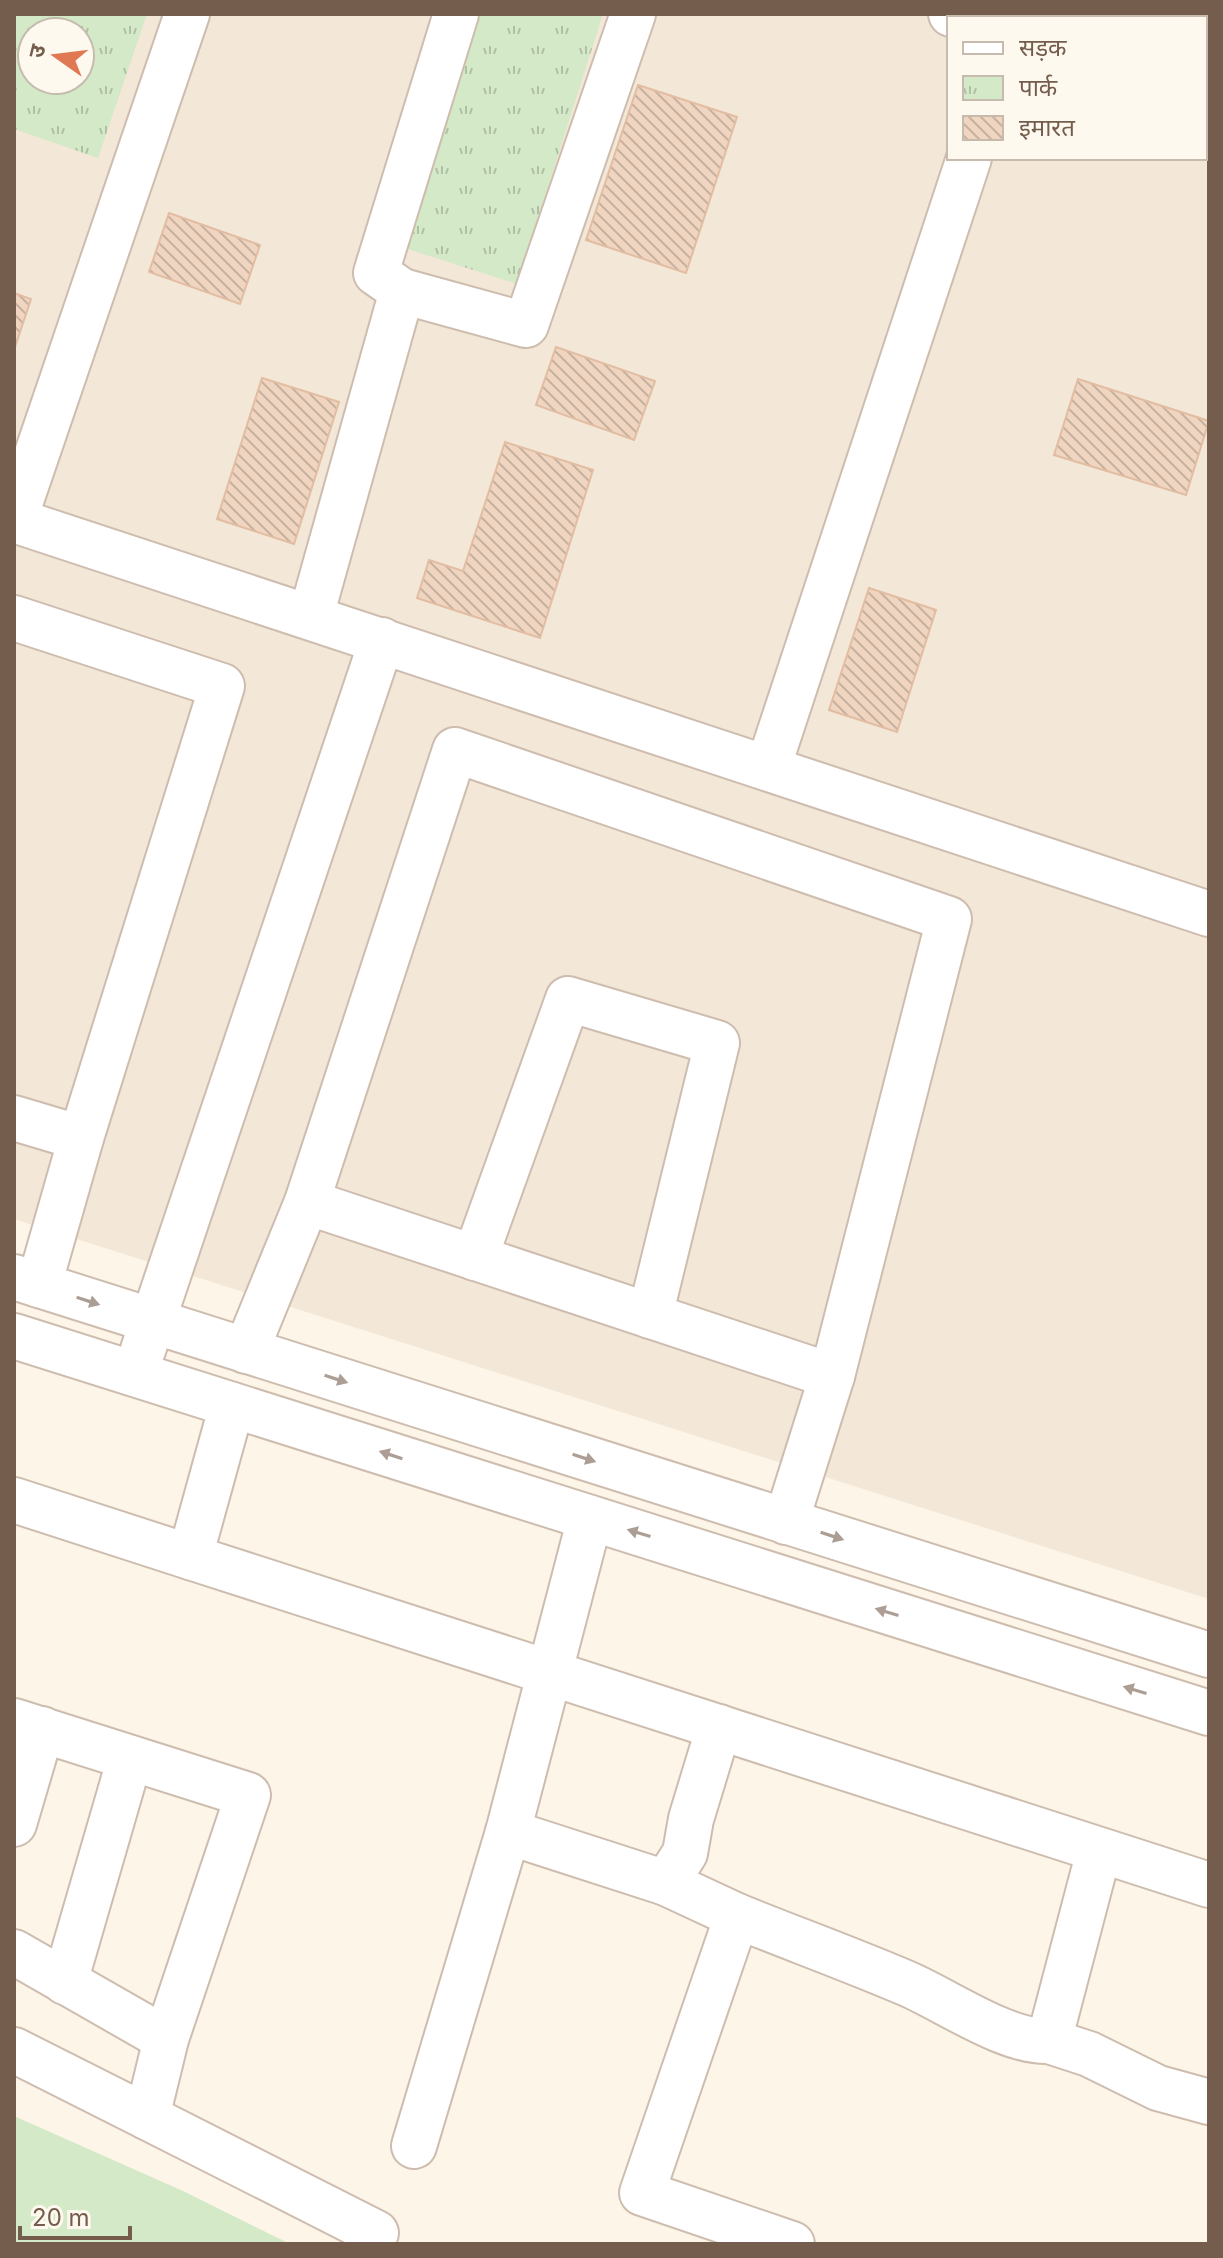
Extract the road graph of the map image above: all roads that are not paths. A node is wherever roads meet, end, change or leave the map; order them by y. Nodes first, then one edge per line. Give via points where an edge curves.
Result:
1 (187, 14) edge
2 (456, 14) edge
3 (633, 14) edge
4 (968, 160) edge
5 (402, 291) junction
6 (14, 520) edge
7 (311, 616) junction
8 (14, 618) edge
9 (382, 640) junction
10 (768, 768) junction
11 (1209, 914) edge
12 (14, 1118) edge
13 (81, 1138) junction
14 (307, 1202) junction
15 (475, 1258) junction
16 (26, 1281) edge
17 (650, 1316) junction
18 (153, 1321) junction
19 (14, 1336) edge
20 (246, 1351) junction
21 (135, 1375) junction
22 (832, 1376) junction
23 (232, 1405) junction
24 (14, 1500) edge
25 (590, 1518) junction
26 (786, 1522) junction
27 (190, 1557) junction
28 (1209, 1655) edge
29 (551, 1672) junction
30 (1209, 1713) edge
31 (28, 1725) edge
32 (719, 1727) junction
33 (130, 1758) junction
34 (14, 1824) edge
35 (508, 1832) junction
36 (1099, 1851) junction
37 (666, 1883) junction
38 (1209, 1885) edge
39 (737, 1916) junction
40 (14, 1952) edge
41 (65, 1982) junction
42 (166, 2039) junction
43 (1049, 2041) junction
44 (14, 2050) edge
45 (1209, 2102) edge
46 (147, 2117) junction
47 (414, 2146) dead end
48 (376, 2233) dead end
49 (792, 2244) edge

1 - 6 street
2 - 5 street via 376,273
3 - 5 street via 526,325
4 - 10 street
5 - 7 street
6 - 7 street
7 - 9 street
8 - 13 street via 222,686
9 - 10 street
9 - 18 street
10 - 11 street
12 - 13 street
13 - 16 street
14 - 15 street
14 - 20 street
14 - 22 street via 455,750 949,919
15 - 17 street
15 - 17 street via 568,999 717,1043
16 -> 18 street
17 - 22 street
18 - 20 street
18 - 21 street
19 - 21 street
20 -> 26 street
21 - 23 street
22 - 26 street
25 -> 23 street
23 - 27 street
24 - 27 street
25 - 29 street
30 -> 25 street
26 -> 28 street
27 - 29 street
29 - 32 street
29 - 35 street
31 - 33 street
31 - 34 street
32 - 36 street
32 - 37 street via 685,1853
33 - 41 street
33 - 42 street via 248,1795
35 - 37 street
35 - 47 street
36 - 38 street
36 - 43 street
37 - 39 street
39 - 43 street via 1006,2030
39 - 49 street via 642,2193
40 - 41 street
41 - 42 street
42 - 46 street
43 - 45 street via 1158,2088
44 - 46 street
46 - 48 street

